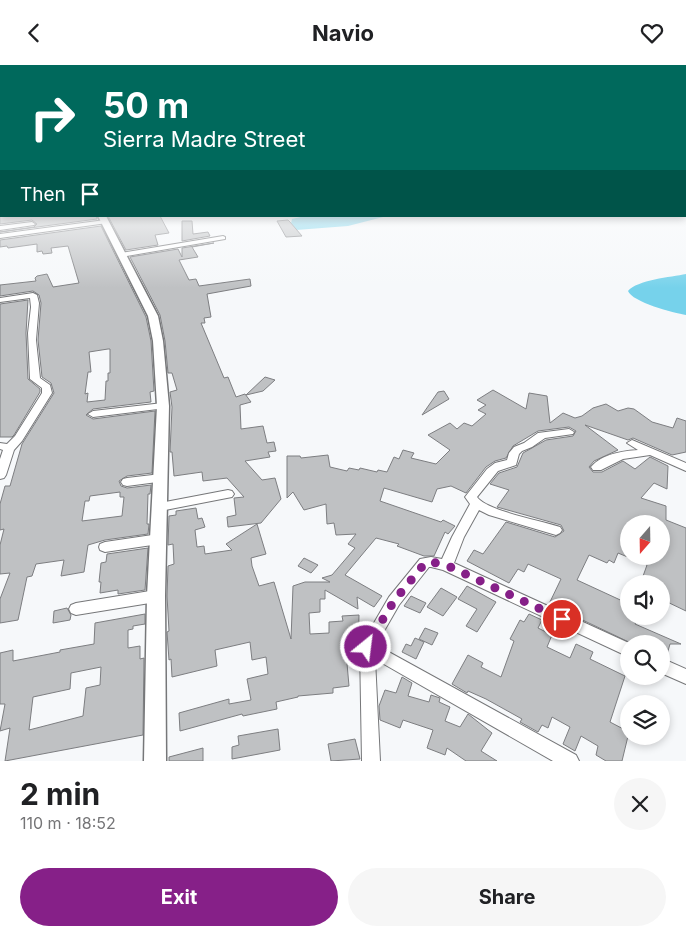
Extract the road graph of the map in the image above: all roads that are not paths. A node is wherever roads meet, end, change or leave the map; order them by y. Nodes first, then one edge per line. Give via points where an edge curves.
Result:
1 (103, 222) edge
2 (105, 222) edge
3 (1, 224) edge
4 (32, 224) dead end
5 (1, 236) edge
6 (223, 238) dead end
7 (121, 255) junction
8 (0, 300) edge
9 (163, 406) junction
10 (93, 414) dead end
11 (568, 432) dead end
12 (632, 443) dead end
13 (4, 447) edge
14 (650, 452) junction
15 (597, 467) dead end
16 (686, 467) edge
17 (0, 475) edge
18 (160, 478) junction
19 (127, 483) dead end
20 (228, 494) dead end
21 (476, 504) junction
22 (160, 507) junction
23 (556, 530) dead end
24 (159, 539) junction
25 (105, 547) dead end
26 (446, 565) junction
27 (156, 596) junction
28 (76, 609) dead end
29 (620, 646) edge
30 (366, 647) junction
31 (670, 669) edge
32 (686, 677) edge
33 (155, 761) edge
34 (371, 761) edge
35 (570, 761) edge

1 - 5 street via 27,237
2 - 7 street
3 - 4 street
6 - 7 street
7 - 9 street via 153,316
8 - 13 street via 33,295 36,308 32,319 32,364 35,379 48,387 16,444
9 - 10 street
9 - 18 street
11 - 21 street via 542,435 518,449 512,462 496,467 474,491 471,497
12 - 14 street
13 - 17 street
14 - 15 street via 620,454
14 - 16 street
18 - 19 street
18 - 22 street
20 - 22 street
21 - 23 street
21 - 26 street
22 - 24 street
24 - 25 street
24 - 27 street
26 - 29 street
26 - 30 street via 425,563 394,601
27 - 28 street
27 - 33 street
30 - 34 street
30 - 35 street
31 - 32 street

